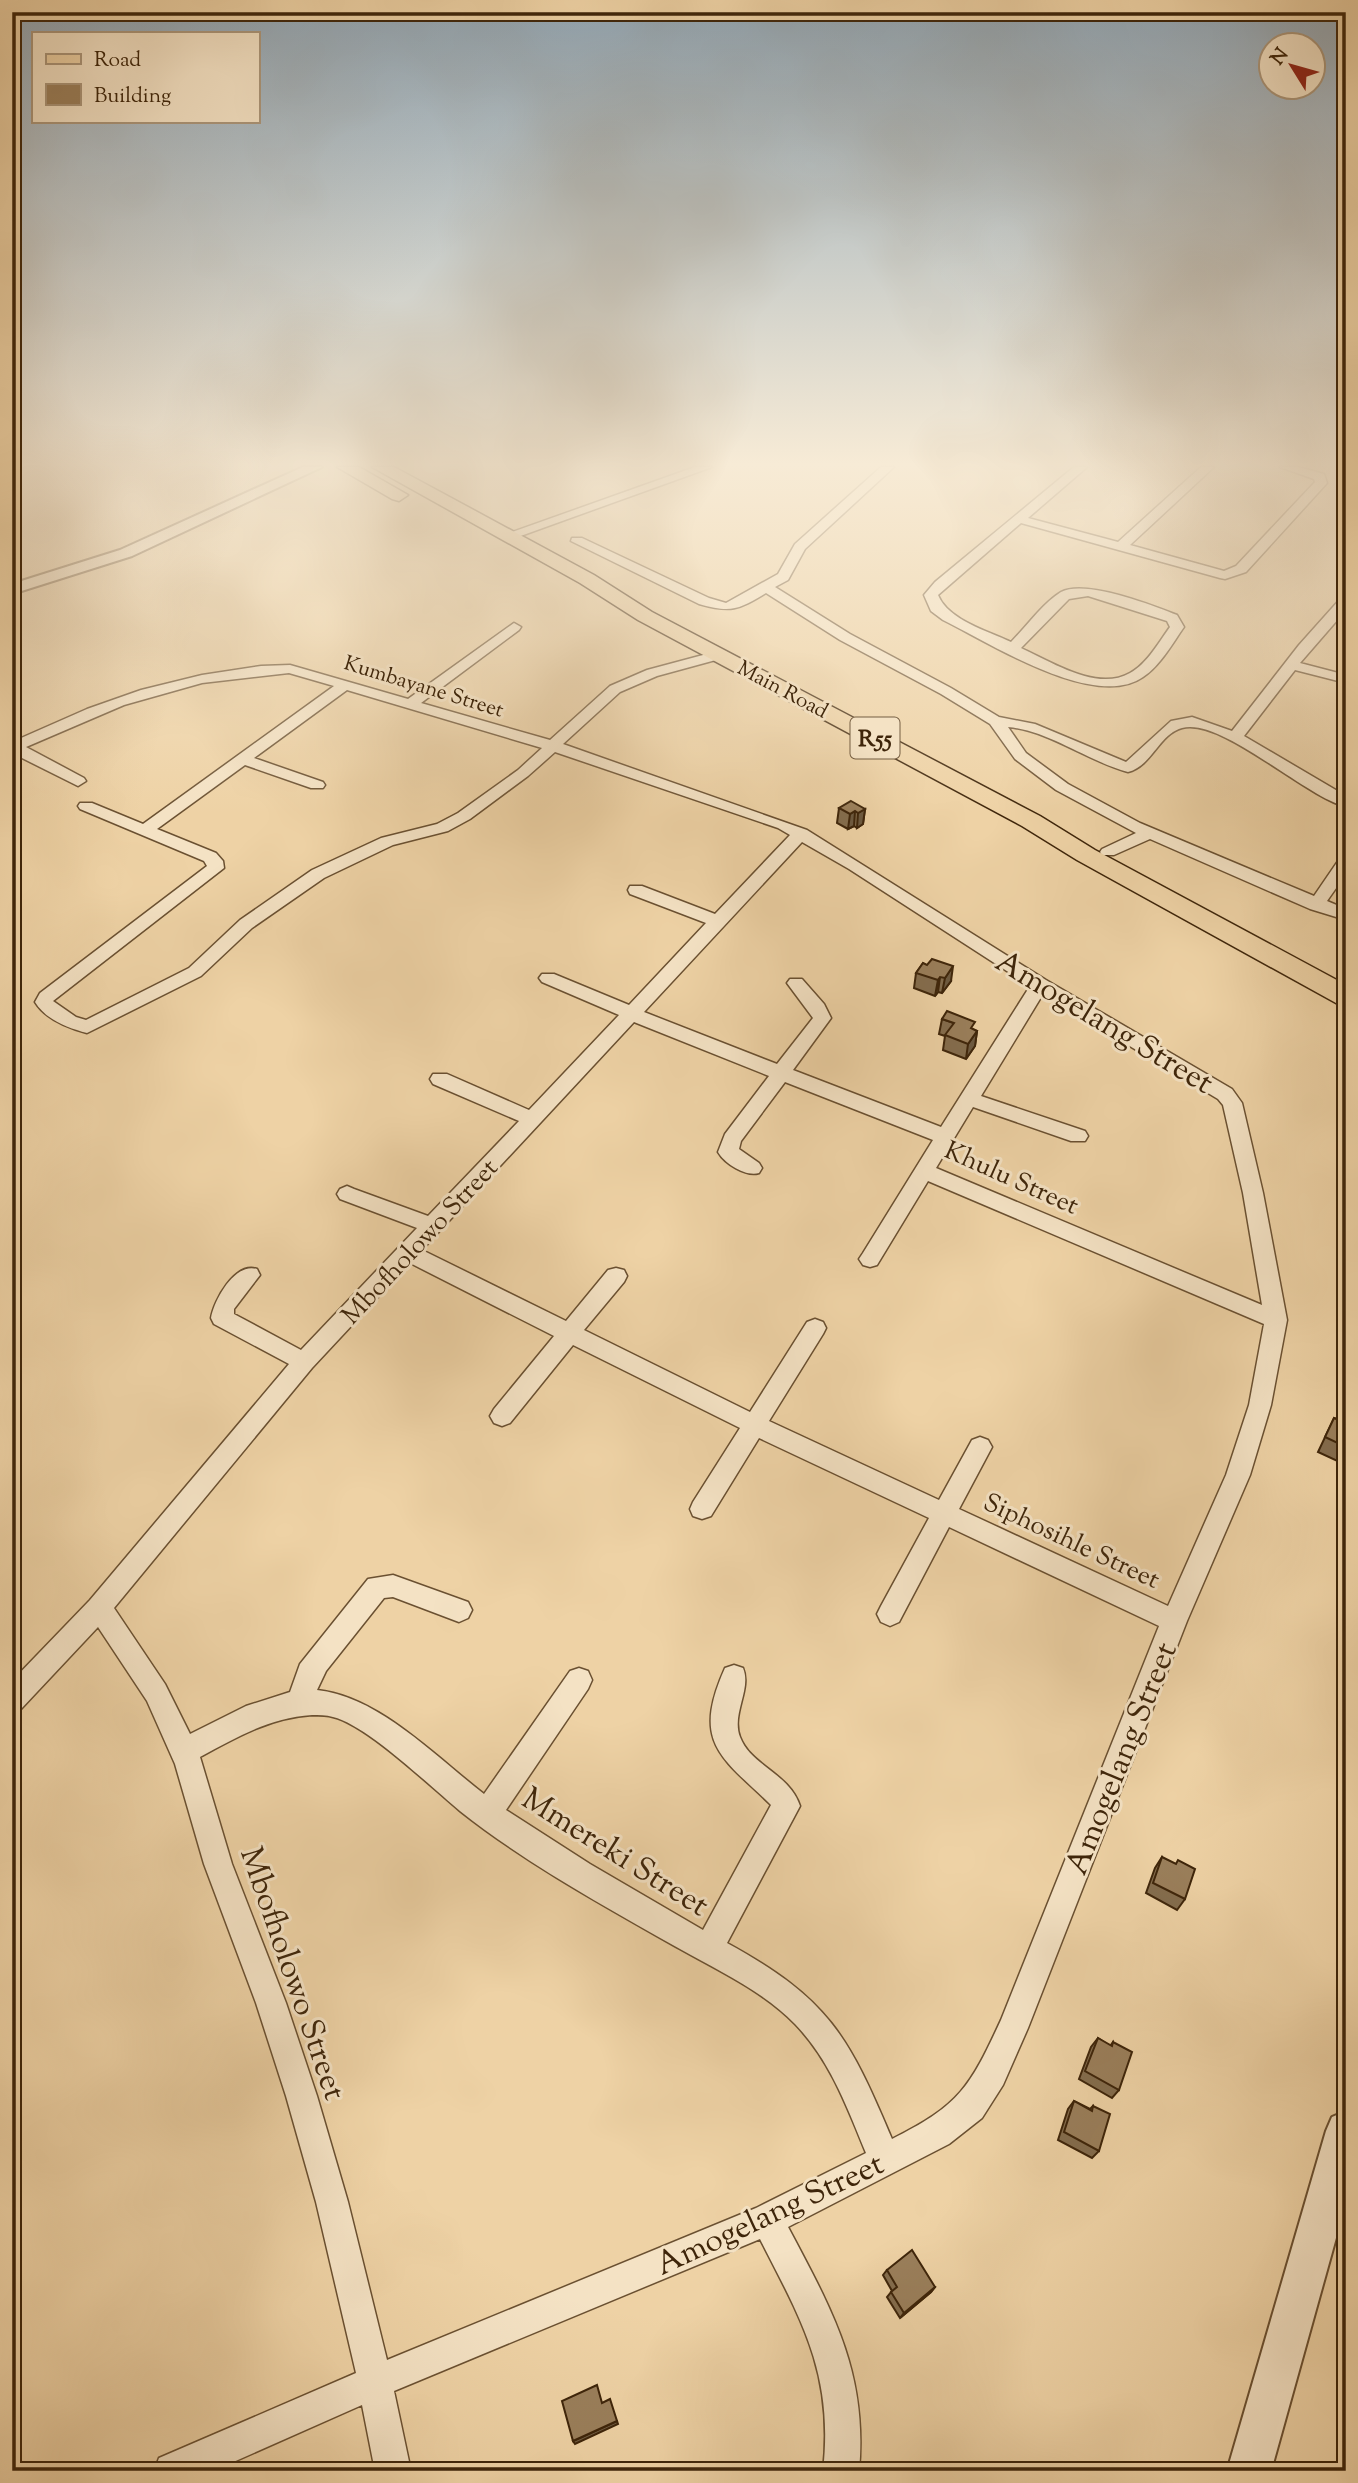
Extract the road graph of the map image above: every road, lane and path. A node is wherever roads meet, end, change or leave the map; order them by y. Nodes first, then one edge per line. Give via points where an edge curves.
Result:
1 (32, 583) edge
2 (568, 583) edge
3 (593, 583) edge
4 (666, 583) edge
5 (771, 583) edge
6 (945, 583) edge
7 (764, 586) junction
8 (12, 589) edge
9 (1346, 601) edge
10 (645, 616) junction
11 (1331, 618) junction
12 (1346, 621) edge
13 (514, 627) dead end
14 (1013, 648) junction
15 (718, 655) junction
16 (1293, 665) junction
17 (1346, 679) edge
18 (345, 685) junction
19 (409, 705) junction
20 (995, 721) junction
21 (1235, 737) junction
22 (553, 746) junction
23 (13, 748) edge
24 (242, 759) junction
25 (78, 781) dead end
26 (317, 785) dead end
27 (1346, 802) edge
28 (86, 806) dead end
29 (742, 811) joint
30 (1031, 821) junction
31 (145, 830) junction
32 (801, 833) junction
33 (1150, 833) junction
34 (1108, 852) junction
35 (1346, 862) edge
36 (636, 890) dead end
37 (1316, 905) junction
38 (1346, 915) edge
39 (719, 922) junction
40 (1346, 972) edge
41 (548, 978) dead end
42 (796, 983) dead end
43 (1040, 984) junction
44 (1346, 997) edge
45 (634, 1014) junction
46 (781, 1074) junction
47 (440, 1079) dead end
48 (970, 1099) junction
49 (534, 1120) junction
50 (944, 1136) junction
51 (1078, 1136) dead end
52 (752, 1168) dead end
53 (924, 1171) junction
54 (347, 1194) dead end
55 (432, 1226) junction
56 (408, 1253) junction
57 (870, 1259) dead end
58 (249, 1275) dead end
59 (615, 1276) dead end
60 (1276, 1320) junction
61 (815, 1328) dead end
62 (569, 1333) junction
63 (304, 1362) junction
64 (502, 1416) dead end
65 (753, 1424) junction
66 (979, 1447) dead end
67 (702, 1509) dead end
68 (944, 1513) junction
69 (99, 1608) junction
70 (459, 1610) dead end
71 (890, 1614) dead end
72 (1174, 1621) junction
73 (734, 1677) dead end
74 (579, 1680) dead end
75 (12, 1700) edge
76 (300, 1701) junction
77 (185, 1751) junction
78 (487, 1812) junction
79 (708, 1949) junction
80 (1346, 2130) edge
81 (885, 2160) junction
82 (767, 2220) junction
83 (375, 2382) junction
84 (172, 2471) edge
85 (393, 2471) edge
86 (841, 2471) edge
87 (1249, 2471) edge

1 - 8 street
2 - 10 main road, Main Road / R55
3 - 10 main road, Main Road / R55
4 - 7 street via 726,607
5 - 7 street
6 - 14 street via 931,595 936,608
7 - 20 street
9 - 11 street
10 - 15 main road, Main Road / R55
11 - 12 street
11 - 16 street
13 - 19 street
14 - 14 street via 1077,679 1116,684 1147,667 1177,627 1172,618 1160,613 1080,591 1064,596
15 - 22 street via 652,673 615,689
15 - 30 main road, Main Road / R55
16 - 17 street
16 - 21 street
18 - 19 street, Kumbayane Street
18 - 23 street, Kumbayane Street via 279,668 192,680 117,702
18 - 24 street
19 - 22 street, Kumbayane Street
20 - 21 street via 1031,726 1128,767 1139,762 1174,724 1184,721
20 - 33 street via 1020,756 1039,773
21 - 27 street
22 - 29 street, Kumbayane Street
22 - 31 street via 464,816 442,828 387,841 318,874 246,924 195,972 104,1020 87,1027 76,1025 46,1004 46,997 216,868 210,857
23 - 25 street
24 - 26 street
24 - 31 street
28 - 31 street
29 - 32 street, Amogelang Street
30 - 34 main road, Main Road / R55
30 - 44 main road, Main Road / R55
32 - 39 street, Mbofholowo Street
32 - 43 street, Amogelang Street
33 - 34 street
33 - 37 street
34 - 40 main road, Main Road / R55
35 - 37 street
36 - 39 street
37 - 38 street
39 - 45 street, Mbofholowo Street
41 - 45 street
42 - 46 street via 822,1018
43 - 48 street, Khulu Street
43 - 60 street, Amogelang Street via 1225,1094 1232,1103
45 - 46 street
45 - 49 street, Mbofholowo Street
46 - 50 street
46 - 52 street via 728,1148 731,1156
47 - 49 street
48 - 50 street, Khulu Street
48 - 51 street
49 - 55 street, Mbofholowo Street
50 - 53 street, Khulu Street
53 - 57 street
53 - 60 street, Khulu Street
54 - 55 street
55 - 56 street, Mbofholowo Street
56 - 62 street, Siphosihle Street
56 - 63 street, Mbofholowo Street
58 - 63 street via 224,1306 222,1318
59 - 62 street
60 - 72 street, Amogelang Street via 1260,1405 1238,1475
61 - 65 street
62 - 64 street
62 - 65 street, Siphosihle Street
63 - 69 street, Mbofholowo Street
65 - 67 street
65 - 68 street, Siphosihle Street
66 - 68 street, Siphosihle Street
68 - 71 street, Siphosihle Street
68 - 72 street, Siphosihle Street
69 - 75 street, Mbofholowo Street
69 - 77 street, Mbofholowo Street via 150,1681
70 - 76 street via 393,1586 377,1587 309,1673
72 - 81 street, Amogelang Street via 992,2074 971,2107 938,2133
73 - 79 street, Mmereki Street via 722,1721 726,1737 742,1763 784,1797 786,1806
74 - 78 street, Mmereki Street
76 - 77 street, Mmereki Street via 262,1711
76 - 78 street, Mmereki Street via 336,1705 352,1712
77 - 83 street, Mbofholowo Street via 213,1851 309,2119
78 - 79 street, Mmereki Street
79 - 81 street, Mmereki Street via 769,1984 822,2031 842,2063
80 - 87 street
81 - 82 street, Amogelang Street
82 - 83 street, Amogelang Street
82 - 86 street via 821,2327 838,2372 846,2410
83 - 84 street, Amogelang Street
83 - 85 street, Mbofholowo Street

